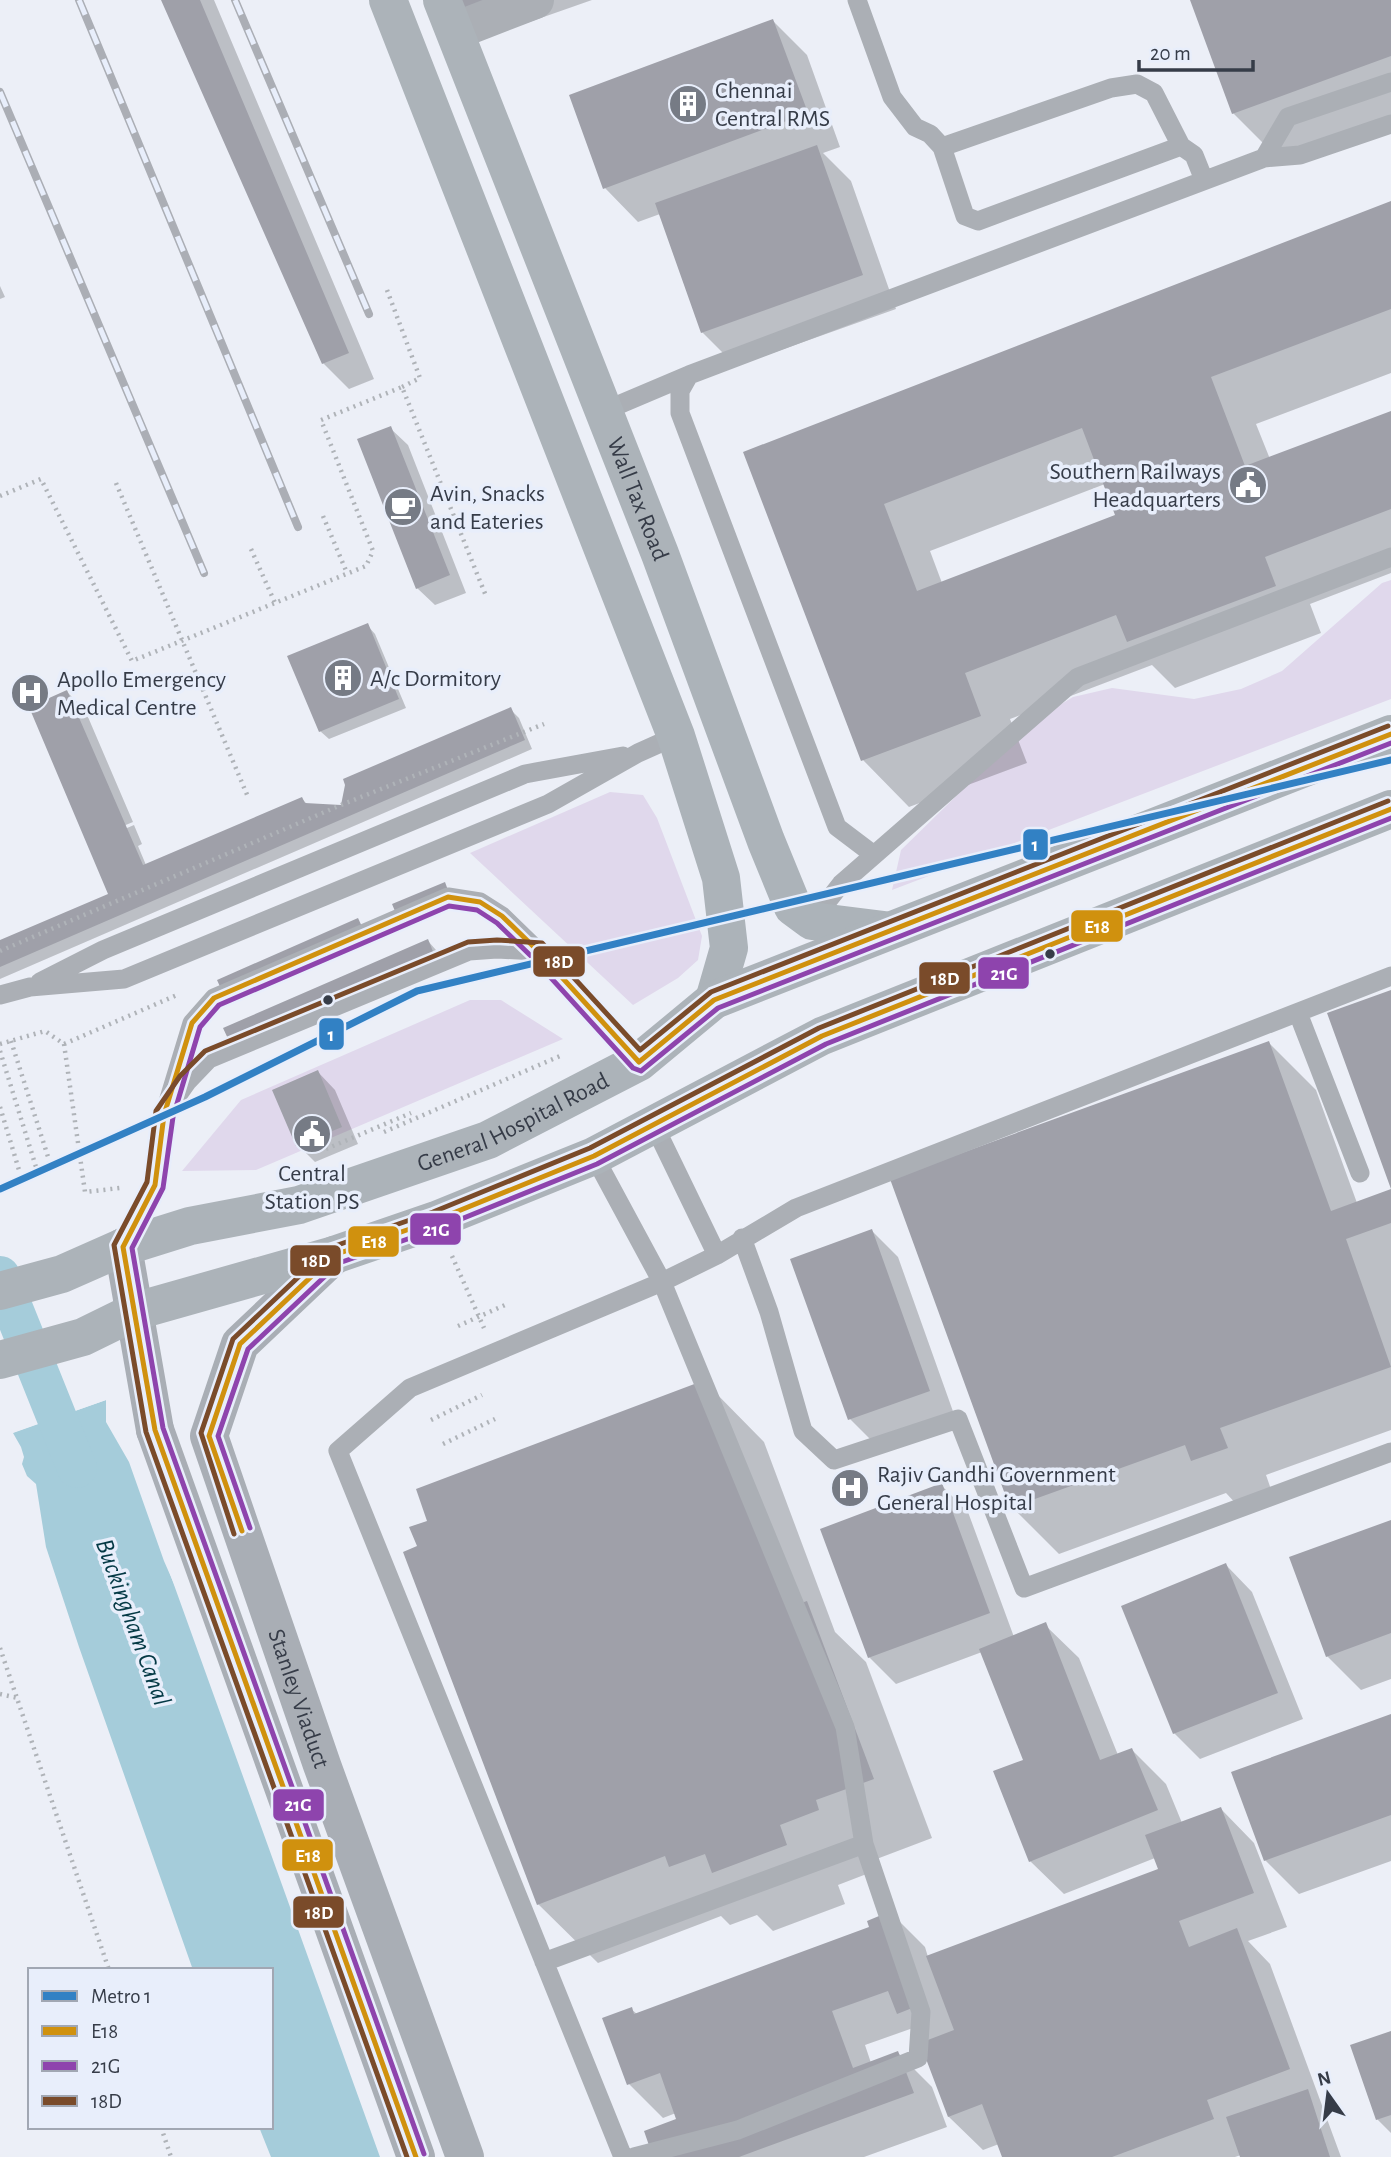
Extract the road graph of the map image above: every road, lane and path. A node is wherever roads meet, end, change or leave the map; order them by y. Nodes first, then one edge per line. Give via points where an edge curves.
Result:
1 (388, 0) edge
2 (535, 0) edge
3 (857, 0) edge
4 (448, 16) edge
5 (1391, 82) edge
6 (1391, 124) edge
7 (1181, 146) junction
8 (942, 147) junction
9 (1264, 158) junction
10 (1204, 180) junction
11 (387, 290) dead end
12 (689, 374) junction
13 (402, 387) junction
14 (604, 411) junction
15 (116, 483) dead end
16 (0, 496) edge
17 (323, 516) dead end
18 (251, 549) dead end
19 (1391, 557) edge
20 (347, 573) junction
21 (486, 596) dead end
22 (275, 603) junction
23 (182, 642) junction
24 (544, 724) dead end
25 (1391, 734) edge
26 (676, 736) junction
27 (638, 753) junction
28 (248, 797) dead end
29 (1391, 809) edge
30 (874, 855) junction
31 (812, 921) junction
32 (888, 931) junction
33 (0, 951) edge
34 (538, 951) junction
35 (1391, 976) edge
36 (30, 987) junction
37 (0, 995) edge
38 (165, 1000) dead end
39 (714, 1000) junction
40 (1297, 1013) junction
41 (614, 1033) junction
42 (11, 1041) junction
43 (0, 1044) edge
44 (64, 1044) junction
45 (0, 1051) edge
46 (639, 1062) junction
47 (0, 1107) edge
48 (411, 1113) dead end
49 (164, 1115) junction
50 (654, 1125) junction
51 (365, 1140) dead end
52 (326, 1149) dead end
53 (594, 1156) junction
54 (50, 1163) dead end
55 (36, 1167) dead end
56 (19, 1170) dead end
57 (1360, 1173) dead end
58 (155, 1185) junction
59 (436, 1220) junction
60 (742, 1238) junction
61 (123, 1247) junction
62 (334, 1255) junction
63 (717, 1255) junction
64 (662, 1282) junction
65 (0, 1291) edge
66 (505, 1306) dead end
67 (136, 1311) junction
68 (458, 1326) dead end
69 (497, 1352) junction
70 (0, 1360) edge
71 (482, 1395) dead end
72 (495, 1419) dead end
73 (431, 1420) dead end
74 (443, 1444) dead end
75 (1391, 1452) edge
76 (0, 1648) edge
77 (0, 1693) edge
78 (18, 1698) junction
79 (864, 1844) junction
80 (544, 1962) junction
81 (107, 1968) edge
82 (162, 2129) edge
83 (171, 2157) edge
84 (416, 2157) edge
85 (465, 2157) edge
86 (623, 2157) edge
87 (634, 2157) edge

1 - 26 main road, Wall Tax Road
2 - 4 street
3 - 8 lane via 892,97 915,127
4 - 14 main road, Wall Tax Road
5 - 9 lane via 1288,117
6 - 9 lane via 1300,155
7 - 8 lane via 1154,93 1137,84 1111,88
7 - 8 lane via 978,221 965,216
7 - 10 lane via 1194,155
9 - 10 lane
10 - 12 lane
11 - 13 path via 420,379
12 - 14 lane
12 - 30 lane via 680,391 680,413 837,827
13 - 20 path via 321,420 373,551 366,566
13 - 21 path
14 - 31 main road, Wall Tax Road via 766,841 793,907
15 - 23 path
16 - 23 path via 41,479 132,662
17 - 20 path
18 - 22 path
19 - 30 lane via 1078,677
20 - 22 path
22 - 23 path
23 - 28 path
24 - 33 path
25 - 32 main road, General Hospital Road
26 - 27 lane
26 - 39 main road, Wall Tax Road via 721,878 729,948
27 - 36 lane via 525,774 103,950
27 - 36 lane via 548,804 124,979
29 - 50 main road via 822,1037
30 - 31 lane via 841,884
31 - 32 main road
32 - 39 main road, General Hospital Road
34 - 41 lane
34 - 49 lane via 469,951 209,1059
34 - 49 lane via 502,916 480,902 448,897 214,998 192,1023
35 - 40 lane
36 - 37 lane
38 - 44 path
39 - 46 main road, General Hospital Road
40 - 57 lane
40 - 60 lane via 796,1208
41 - 46 lane
41 - 51 path
42 - 43 path
42 - 44 path via 45,1031
42 - 54 path
44 - 58 path via 85,1192
45 - 55 path
46 - 61 main road, General Hospital Road via 488,1140 299,1205 190,1226
47 - 56 path
48 - 52 path
49 - 58 lane
50 - 53 main road
50 - 63 lane
53 - 59 main road
53 - 64 lane
58 - 61 lane
59 - 62 main road
59 - 69 path
60 - 63 lane
60 - 75 lane via 769,1312 803,1432 834,1460 958,1419 1024,1588
61 - 65 main road, General Hospital Road via 61,1274
61 - 67 main road, Stanley Viaduct
62 - 67 main road
62 - 85 main road, Stanley Viaduct via 240,1344 209,1436 322,1765
63 - 64 lane
64 - 69 lane
64 - 79 lane via 845,1727
66 - 68 path
67 - 70 main road via 83,1336
67 - 84 main road, Stanley Viaduct, bridge via 155,1430
69 - 80 lane via 410,1388 338,1451
71 - 73 path
72 - 74 path
76 - 78 path
77 - 78 path
78 - 81 path
79 - 80 lane
79 - 87 lane via 921,2012 918,2058 738,2130
80 - 86 lane
82 - 83 path

